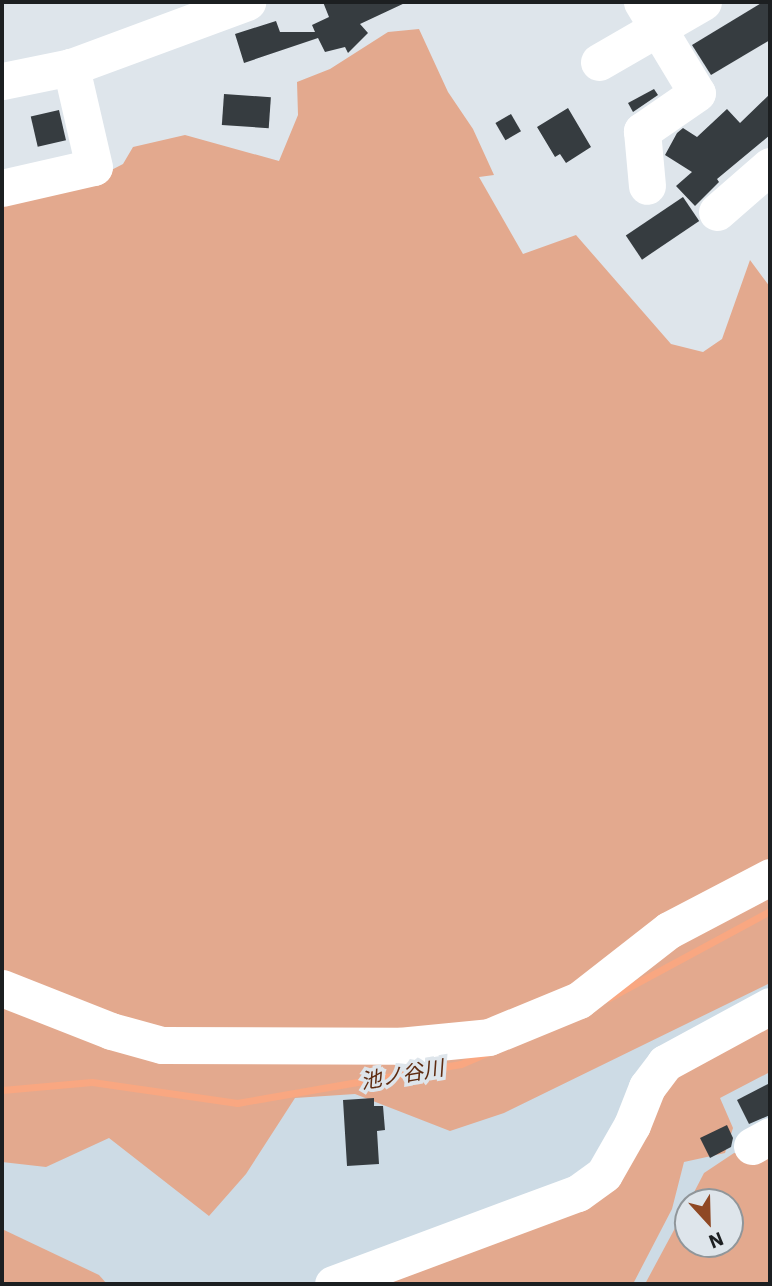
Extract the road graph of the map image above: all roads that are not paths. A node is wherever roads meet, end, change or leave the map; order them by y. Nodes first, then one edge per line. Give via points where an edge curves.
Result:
1 (247, 2) edge
2 (703, 2) edge
3 (650, 15) edge
4 (599, 62) dead end
5 (71, 67) junction
6 (2, 81) edge
7 (770, 166) edge
8 (647, 186) dead end
9 (2, 188) edge
10 (717, 212) dead end
11 (770, 877) edge
12 (2, 988) edge
13 (770, 1006) edge
14 (333, 1284) edge

1 - 5 street
2 - 3 street
3 - 4 street
3 - 8 street via 697,93 642,131
5 - 6 street
5 - 9 street via 94,167
7 - 10 street
11 - 12 street via 669,929 579,1000 489,1037 399,1046 162,1045 111,1031
13 - 14 street via 665,1063 646,1087 632,1125 604,1174 578,1193

